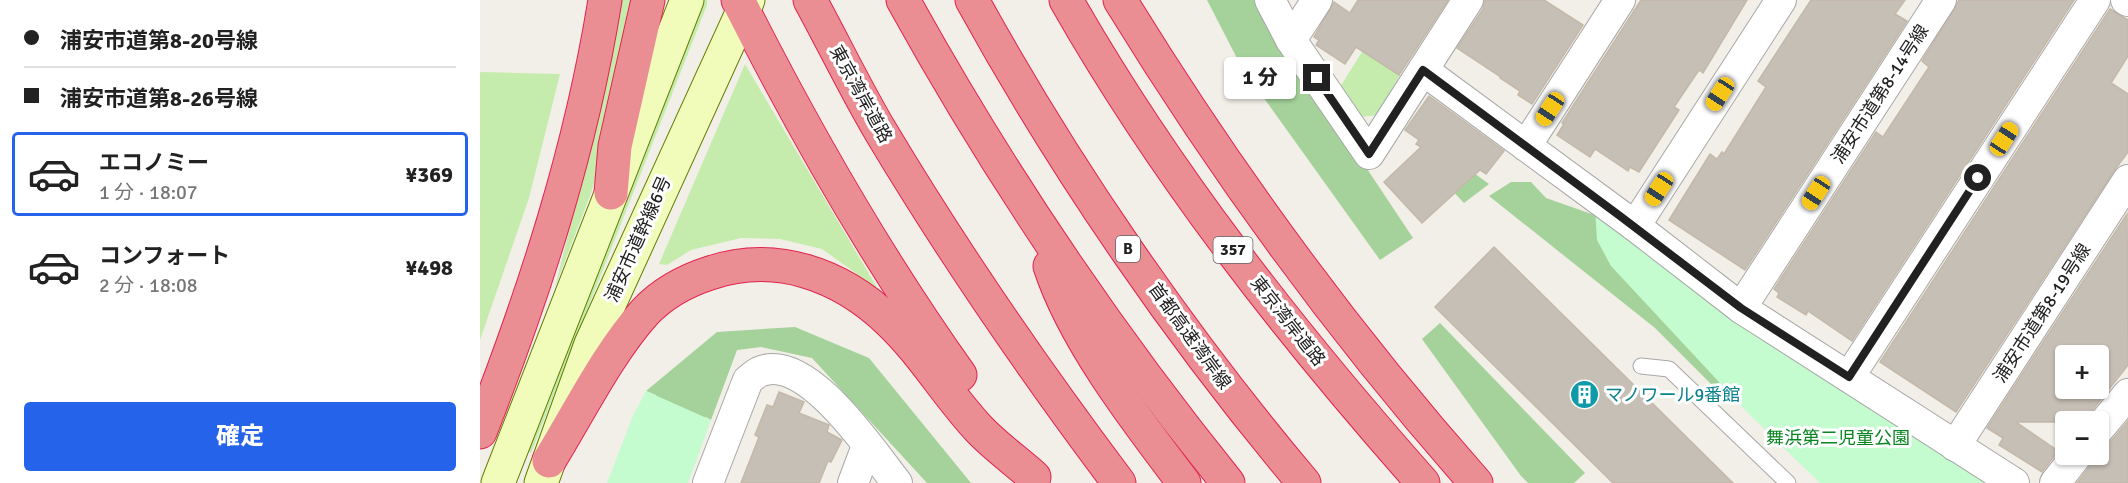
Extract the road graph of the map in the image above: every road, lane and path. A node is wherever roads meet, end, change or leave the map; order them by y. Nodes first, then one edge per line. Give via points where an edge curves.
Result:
1 (605, 0) edge
2 (648, 0) edge
3 (687, 0) edge
4 (810, 0) edge
5 (903, 0) edge
6 (972, 0) edge
7 (1066, 0) edge
8 (1120, 0) edge
9 (1270, 0) edge
10 (1317, 0) edge
11 (1468, 0) edge
12 (1620, 0) edge
13 (1781, 0) edge
14 (1941, 0) edge
15 (2095, 0) edge
16 (743, 4) edge
17 (1291, 40) junction
18 (1423, 70) junction
19 (1526, 146) junction
20 (2128, 180) edge
21 (611, 194) junction
22 (1034, 216) junction
23 (1635, 226) junction
24 (1741, 308) junction
25 (1641, 366) dead end
26 (1849, 377) junction
27 (2128, 394) edge
28 (2109, 417) edge
29 (480, 432) edge
30 (867, 446) junction
31 (1955, 446) junction
32 (2069, 465) edge
33 (545, 472) edge
34 (1036, 480) edge
35 (498, 483) edge
36 (708, 483) edge
37 (853, 483) edge
38 (897, 483) edge
39 (1119, 483) edge
40 (1184, 483) edge
41 (1228, 483) edge
42 (1304, 483) edge
43 (1423, 483) edge
44 (1476, 483) edge
45 (1788, 483) edge
46 (2014, 483) edge
47 (2055, 483) edge

1 - 29 highway via 590,82 554,225 516,341
2 - 21 highway via 615,146
3 - 21 street
4 - 39 highway, 東京湾岸道路 via 880,130 962,264 1050,392
5 - 22 highway via 952,90
6 - 42 highway, 首都高速湾岸線 / B via 1071,165 1167,306
7 - 43 highway, 東京湾岸道路 / 357 via 1152,136 1237,255
8 - 44 highway, 357 via 1191,113 1283,245 1390,382
9 - 17 street
10 - 17 street
11 - 18 street
12 - 19 street
13 - 23 street
14 - 24 street, 浦安市道第8-14号線
15 - 26 street
16 - 33 street, 浦安市道幹線6号 via 591,344
16 - 34 highway via 807,129 897,284
17 - 18 street via 1369,154
18 - 19 street
19 - 23 street
20 - 31 street, 浦安市道第8-19号線
21 - 35 street
22 - 40 highway via 1058,290 1095,360
22 - 41 highway via 1118,341
23 - 24 street
24 - 26 street
25 - 45 lane via 1669,369
26 - 31 street
27 - 28 street
30 - 36 street via 842,411 810,384 784,371 760,371 748,381
30 - 37 street
30 - 38 street
31 - 46 street
32 - 47 street
33 - 34 highway via 613,354 645,312 679,285 751,263 803,269 829,279 870,304 907,340 980,430

